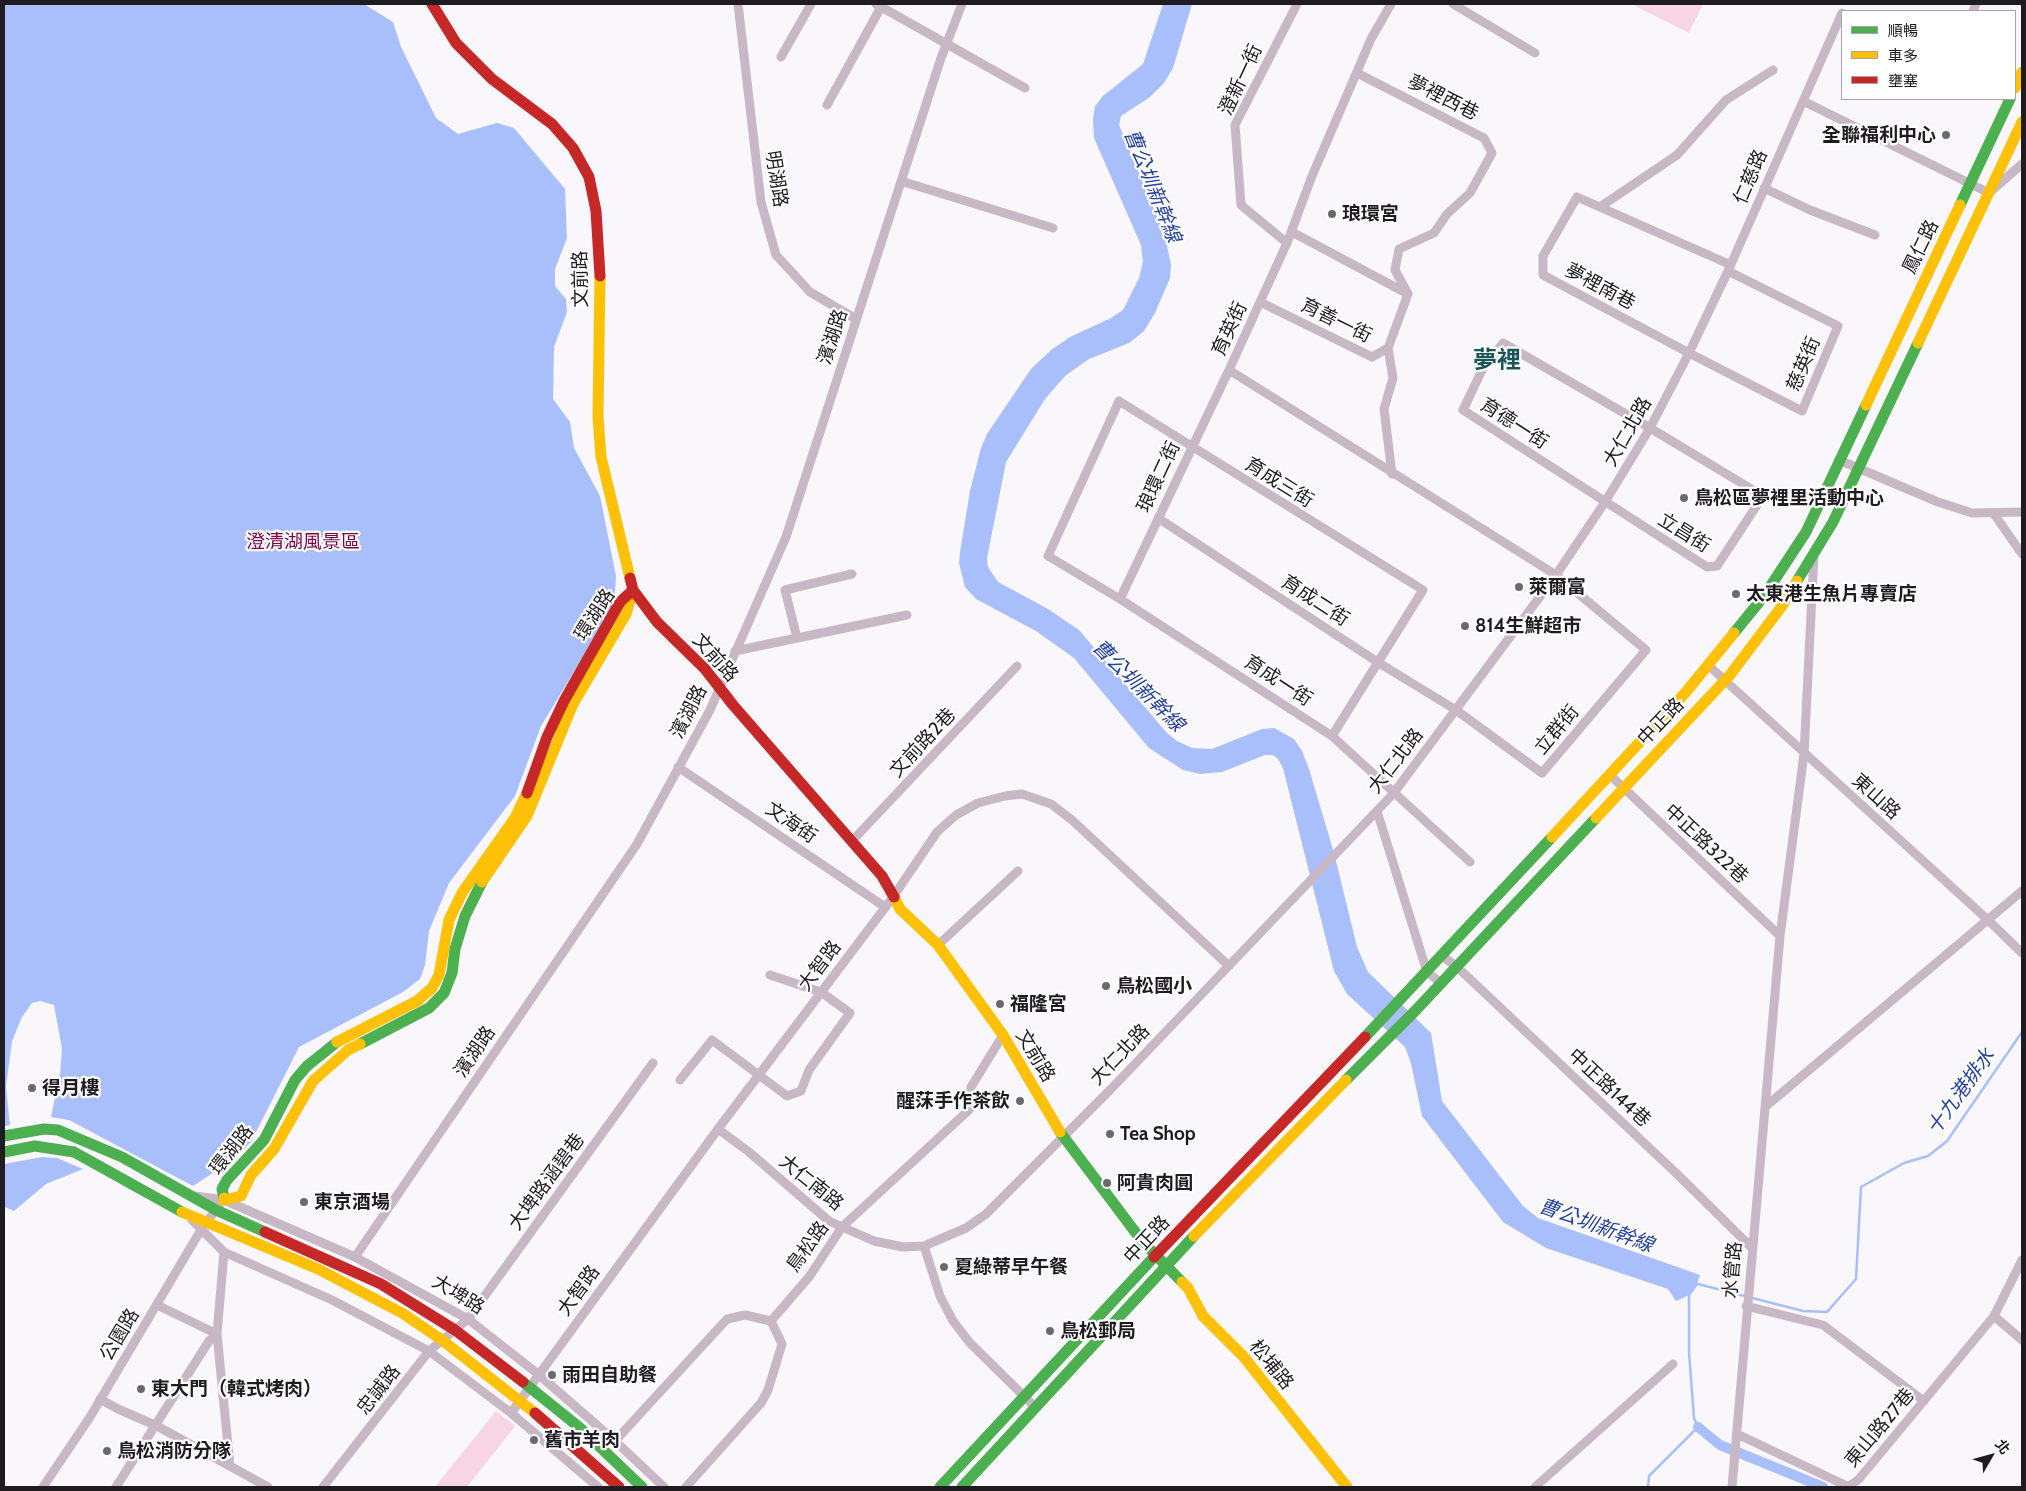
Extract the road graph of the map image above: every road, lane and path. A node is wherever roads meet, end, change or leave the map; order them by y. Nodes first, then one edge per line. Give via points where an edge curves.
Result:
1 (432, 4) edge
2 (738, 4) edge
3 (811, 4) edge
4 (962, 4) edge
5 (1297, 4) edge
6 (1391, 4) edge
7 (1454, 4) edge
8 (878, 5) edge
9 (1841, 18) edge
10 (947, 44) junction
11 (1535, 53) dead end
12 (781, 57) dead end
13 (1773, 70) dead end
14 (2022, 72) edge
15 (1357, 73) junction
16 (2016, 86) edge
17 (1025, 88) dead end
18 (2010, 100) edge
19 (1803, 101) junction
20 (827, 105) dead end
21 (2022, 122) edge
22 (2022, 164) edge
23 (901, 181) junction
24 (1970, 185) junction
25 (1764, 188) junction
26 (1989, 193) junction
27 (1600, 207) junction
28 (1053, 228) dead end
29 (1292, 232) junction
30 (1875, 235) dead end
31 (1287, 243) junction
32 (1730, 268) junction
33 (1408, 294) junction
34 (1260, 302) junction
35 (856, 319) junction
36 (1388, 348) junction
37 (1689, 354) junction
38 (1229, 370) junction
39 (1863, 410) joint
40 (1880, 422) joint
41 (1650, 428) junction
42 (1191, 447) junction
43 (1840, 460) junction
44 (1858, 468) junction
45 (1392, 474) junction
46 (1605, 502) junction
47 (2022, 512) edge
48 (1994, 514) junction
49 (1158, 518) junction
50 (2022, 554) edge
51 (1814, 555) junction
52 (1048, 556) joint
53 (852, 574) dead end
54 (1556, 574) junction
55 (633, 590) junction
56 (1120, 599) junction
57 (907, 615) dead end
58 (797, 638) junction
59 (1646, 650) joint
60 (735, 651) junction
61 (1379, 663) junction
62 (1708, 665) junction
63 (1017, 666) dead end
64 (1725, 681) junction
65 (719, 688) junction
66 (1456, 710) junction
67 (1332, 736) junction
68 (1804, 754) junction
69 (678, 767) junction
70 (1609, 774) junction
71 (1622, 787) junction
72 (1393, 794) junction
73 (1377, 811) junction
74 (852, 841) junction
75 (1470, 862) dead end
76 (1018, 871) dead end
77 (2022, 891) edge
78 (893, 897) junction
79 (885, 907) junction
80 (1988, 920) junction
81 (1780, 936) junction
82 (938, 945) junction
83 (2022, 953) edge
84 (1442, 956) junction
85 (1229, 966) junction
86 (1456, 966) junction
87 (1427, 972) junction
88 (770, 975) dead end
89 (1441, 983) junction
90 (821, 992) junction
91 (371, 1024) junction
92 (1003, 1035) junction
93 (377, 1036) junction
94 (653, 1064) dead end
95 (759, 1074) junction
96 (680, 1080) dead end
97 (1765, 1106) junction
98 (718, 1129) junction
99 (4, 1136) edge
100 (1062, 1136) junction
101 (4, 1152) edge
102 (195, 1196) junction
103 (224, 1200) junction
104 (216, 1210) junction
105 (205, 1225) junction
106 (842, 1228) junction
107 (924, 1246) junction
108 (1752, 1247) junction
109 (224, 1252) junction
110 (1156, 1256) junction
111 (355, 1257) junction
112 (2022, 1260) edge
113 (1168, 1266) junction
114 (1746, 1303) junction
115 (158, 1305) junction
116 (1994, 1316) junction
117 (468, 1319) junction
118 (771, 1322) junction
119 (455, 1330) junction
120 (217, 1334) junction
121 (442, 1340) junction
122 (2022, 1340) edge
123 (430, 1351) junction
124 (1673, 1364) dead end
125 (538, 1374) junction
126 (529, 1387) junction
127 (1024, 1396) junction
128 (100, 1399) junction
129 (520, 1400) junction
130 (1924, 1401) junction
131 (1035, 1407) junction
132 (511, 1413) junction
133 (156, 1426) junction
134 (1736, 1437) junction
135 (615, 1441) junction
136 (230, 1466) junction
137 (43, 1487) edge
138 (116, 1487) edge
139 (268, 1487) edge
140 (323, 1487) edge
141 (598, 1487) edge
142 (619, 1487) edge
143 (642, 1487) edge
144 (664, 1487) edge
145 (686, 1487) edge
146 (940, 1487) edge
147 (962, 1487) edge
148 (1346, 1487) edge
149 (1535, 1487) edge
150 (1732, 1487) edge

1 - 55 main road, 文前路 via 456,43 492,79 552,124 573,148 589,177 596,211 600,262 598,417 602,457
2 - 35 street, 明湖路 via 761,202 776,255 810,292
3 - 12 street
4 - 10 street, 濱湖路
5 - 31 street, 澄新一街 via 1235,125 1241,205
6 - 15 street, 育英街
7 - 11 street
8 - 10 street
8 - 20 street
9 - 19 street, 仁慈路
10 - 17 street
10 - 23 street, 濱湖路
13 - 27 street via 1726,100 1677,156
14 - 16 main road
15 - 29 street, 育英街 via 1312,176
15 - 33 street, 夢裡西巷 via 1484,138 1492,154 1470,193 1447,214 1434,232 1399,249 1394,270
18 - 24 main road, 鳳仁路
19 - 24 street
19 - 25 street, 仁慈路
21 - 26 main road, 鳳仁路
22 - 26 street, 鳳仁路
23 - 28 street
23 - 35 street, 濱湖路
24 - 26 street
24 - 39 main road, 鳳仁路
25 - 30 street
25 - 32 street, 仁慈路
26 - 40 main road, 鳳仁路
27 - 32 street, 夢裡南巷
27 - 37 street, 夢裡南巷 via 1577,197 1543,256 1543,275
29 - 31 street, 育英街
29 - 33 street
31 - 34 street, 育英街
32 - 37 street, 仁慈路
32 - 37 street, 慈英街 via 1838,326 1802,411
33 - 36 street, 育善一街
34 - 36 street, 育善一街 via 1372,357
34 - 38 street, 育英街
35 - 60 street, 濱湖路 via 786,537
36 - 45 street via 1393,378 1384,409
37 - 41 street, 大仁北路
38 - 42 street, 琅環二街
38 - 45 street, 育英街
39 - 43 main road, 中正路
40 - 44 main road, 中正路
41 - 46 street, 大仁北路
41 - 46 street, 立昌街 via 1763,496 1718,565 1710,568
41 - 46 street, 育德一街 via 1503,343 1483,368 1463,410
42 - 49 street, 琅環二街
42 - 52 street, 育成三街 via 1119,401
42 - 61 street, 育成三街 via 1423,590
43 - 44 street
43 - 62 main road, 中正路 via 1806,532 1764,596
44 - 48 street via 1938,502 1972,512
44 - 51 main road, 中正路
45 - 54 street, 育英街
46 - 54 street, 大仁北路
47 - 48 street
48 - 50 street
49 - 56 street, 琅環二街
49 - 61 street, 育成二街
51 - 64 main road, 中正路 via 1782,606
51 - 68 street
52 - 56 street, 育成一街
53 - 58 street via 785,590
54 - 59 street, 育英街
54 - 66 street, 大仁北路
55 - 65 main road, 文前路 via 657,622 705,669
55 - 91 main road, 環湖路 via 620,602 564,701 515,818 462,892 449,920 439,975 432,988 417,1001
55 - 93 main road, 環湖路 via 626,614 573,704 528,816 473,899 460,932 452,973 444,993 430,1008
56 - 67 street, 育成一街
57 - 58 street
58 - 60 street
59 - 66 street, 立群街 via 1542,773
60 - 65 street, 濱湖路
61 - 66 street, 育成二街
61 - 67 street
62 - 64 street, 東山路
62 - 70 main road, 中正路
63 - 74 street, 文前路2巷
64 - 68 street, 東山路
64 - 71 main road, 中正路
65 - 69 street, 濱湖路
65 - 74 main road, 文前路
66 - 72 street, 大仁北路
67 - 72 street, 育成一街
68 - 80 street, 東山路
68 - 81 street, 水管路
69 - 79 street, 文海街
69 - 111 street, 濱湖路 via 637,844
70 - 71 street, 中正路322巷
70 - 84 main road, 中正路
71 - 81 street, 中正路322巷
71 - 86 main road, 中正路
72 - 73 street, 大仁北路
72 - 75 street, 育成一街
73 - 85 street, 大仁北路
73 - 87 street
74 - 78 main road, 文前路 via 882,876
76 - 82 street
77 - 80 street
78 - 79 street, 大智路
78 - 82 main road, 文前路 via 900,909
78 - 85 street, 大智路 via 937,832 956,815 978,803 1022,794 1051,804 1072,820
79 - 90 street, 大智路
80 - 83 street, 東山路
80 - 97 street
81 - 97 street, 水管路
82 - 92 main road, 文前路
84 - 86 street, 中正路144巷
84 - 87 main road, 中正路
85 - 100 street, 大仁北路
86 - 89 main road, 中正路
86 - 108 street, 中正路144巷
87 - 89 street
87 - 110 main road, 中正路
88 - 90 street
89 - 113 main road, 中正路 via 1223,1204
90 - 95 street, 大智路
90 - 95 street via 850,1013 809,1070 801,1091 788,1096
91 - 93 main road
91 - 103 main road, 環湖路 via 341,1039 306,1066 295,1080 264,1140 227,1180 222,1189
92 - 100 main road, 文前路
92 - 106 street, 鳥松路 via 971,1087 970,1109
93 - 103 main road, 環湖路 via 348,1050 313,1081 274,1148 251,1175 241,1196
94 - 117 street, 大埤路涵碧巷
95 - 96 street via 712,1040
95 - 98 street, 大智路
97 - 108 street, 水管路
98 - 106 street, 大仁南路
98 - 125 street, 大智路
99 - 102 main road, 大埤路 via 44,1129 58,1130 122,1157
100 - 107 street, 大仁南路 via 986,1214 966,1228
100 - 110 main road, 文前路
101 - 105 main road via 35,1146 74,1152
102 - 103 street, 大埤路
102 - 104 main road, 大埤路
103 - 104 street, 公園路
103 - 111 street, 大埤路
104 - 105 street, 公園路
104 - 119 main road, 大埤路 via 381,1284
105 - 109 street
105 - 115 street, 公園路
105 - 121 main road via 318,1269 402,1313
106 - 107 street, 大仁南路 via 874,1241 902,1247
106 - 118 street, 鳥松路 via 809,1277
107 - 127 street via 940,1296 953,1321 970,1343
108 - 114 street, 水管路
109 - 120 street
109 - 123 street via 332,1300
110 - 113 main road, 文前路
110 - 127 main road, 中正路
111 - 117 street, 大埤路
112 - 116 street, 東山路27巷
113 - 131 main road, 中正路
113 - 148 main road, 松埔路 via 1188,1288 1203,1316 1243,1356
114 - 130 street via 1823,1325
114 - 134 street, 水管路
115 - 120 street
115 - 128 street, 公園路
116 - 122 street
116 - 130 street, 東山路27巷
117 - 119 street, 忠誠路
117 - 125 street, 大埤路
118 - 135 street via 745,1315 727,1319
118 - 145 street via 782,1344 768,1390 761,1403
119 - 121 street, 忠誠路
119 - 126 main road, 大埤路
120 - 133 street via 209,1341
120 - 136 street
121 - 123 street, 忠誠路
121 - 129 main road
123 - 132 street
123 - 140 street, 忠誠路
124 - 149 street
125 - 126 street, 大智路
125 - 135 street, 大埤路
126 - 129 street, 大智路
126 - 143 main road, 大埤路 via 580,1427
127 - 131 street
127 - 146 main road, 中正路
128 - 133 street
128 - 137 street, 公園路
129 - 132 street, 大智路
129 - 142 main road
130 - 134 street, 東山路27巷 via 1859,1480 1847,1486
131 - 147 main road, 中正路
132 - 141 street
133 - 136 street
133 - 138 street
134 - 150 street, 水管路
135 - 144 street, 大埤路
136 - 139 street

